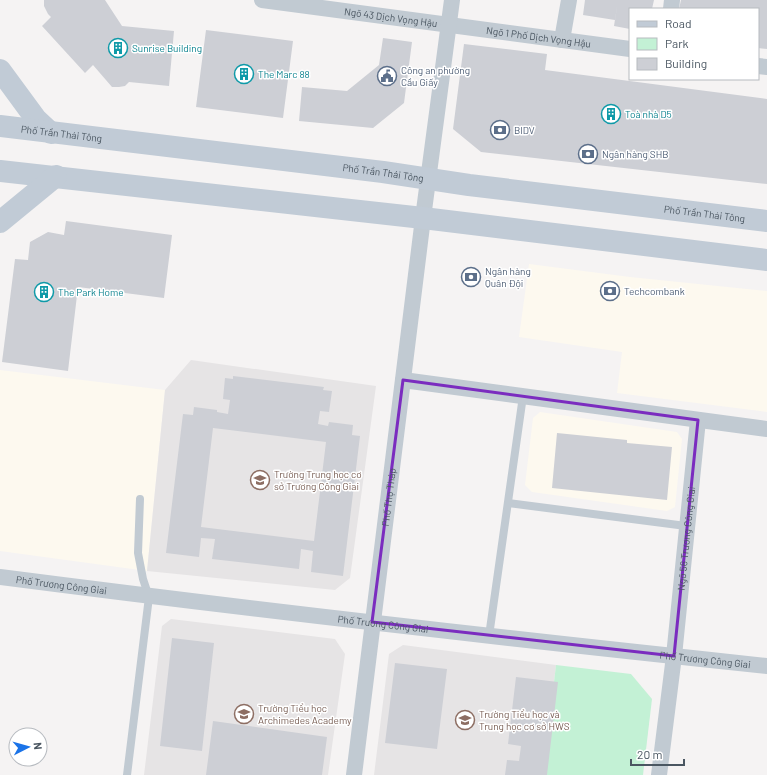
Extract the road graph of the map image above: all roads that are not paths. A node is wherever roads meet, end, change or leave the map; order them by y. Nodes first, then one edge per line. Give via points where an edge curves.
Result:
1 (262, 0) edge
2 (452, 0) edge
3 (569, 0) edge
4 (322, 4) edge
5 (448, 25) junction
6 (562, 40) junction
7 (629, 49) edge
8 (0, 70) edge
9 (0, 126) edge
10 (51, 133) junction
11 (0, 171) edge
12 (56, 176) junction
13 (428, 179) junction
14 (423, 218) junction
15 (767, 221) edge
16 (0, 222) edge
17 (767, 260) edge
18 (403, 380) junction
19 (523, 396) junction
20 (698, 420) junction
21 (767, 429) edge
22 (140, 499) dead end
23 (508, 503) junction
24 (686, 526) junction
25 (0, 577) edge
26 (149, 597) junction
27 (372, 622) junction
28 (489, 636) junction
29 (674, 656) junction
30 (767, 666) edge
31 (127, 775) edge
32 (354, 775) edge
33 (659, 775) edge

1 - 4 street, Ngõ 43 Dịch Vọng Hậu
2 - 5 street, Phố Thọ Tháp
3 - 6 street
4 - 5 street, Ngõ 43 Dịch Vọng Hậu
5 - 6 street, Ngõ 1 Phố Dịch Vọng Hậu
5 - 13 street, Phố Thọ Tháp
6 - 7 street, Ngõ 1 Phố Dịch Vọng Hậu
8 - 10 main road via 36,119
9 - 10 main road, Phố Trần Thái Tông
10 - 13 main road, Phố Trần Thái Tông
11 - 12 main road
12 - 14 main road
12 - 16 main road
13 - 14 street, Phố Thọ Tháp
13 - 15 main road, Phố Trần Thái Tông
14 - 17 main road
14 - 18 street, Phố Thọ Tháp
18 - 19 street
18 - 27 street, Phố Thọ Tháp
19 - 20 street
19 - 23 lane
20 - 21 street
20 - 24 street, Ngõ 56 Trương Công Giai
22 - 26 lane via 138,553
23 - 24 lane
23 - 28 lane
24 - 29 street, Ngõ 56 Trương Công Giai
25 - 26 street, Phố Trương Công Giai
26 - 27 street, Phố Trương Công Giai
26 - 31 lane
27 - 28 street, Phố Trương Công Giai
27 - 32 street, Phố Thọ Tháp
28 - 29 street, Phố Trương Công Giai
29 - 30 street, Phố Trương Công Giai
29 - 33 street, Ngõ 56 Trương Công Giai

